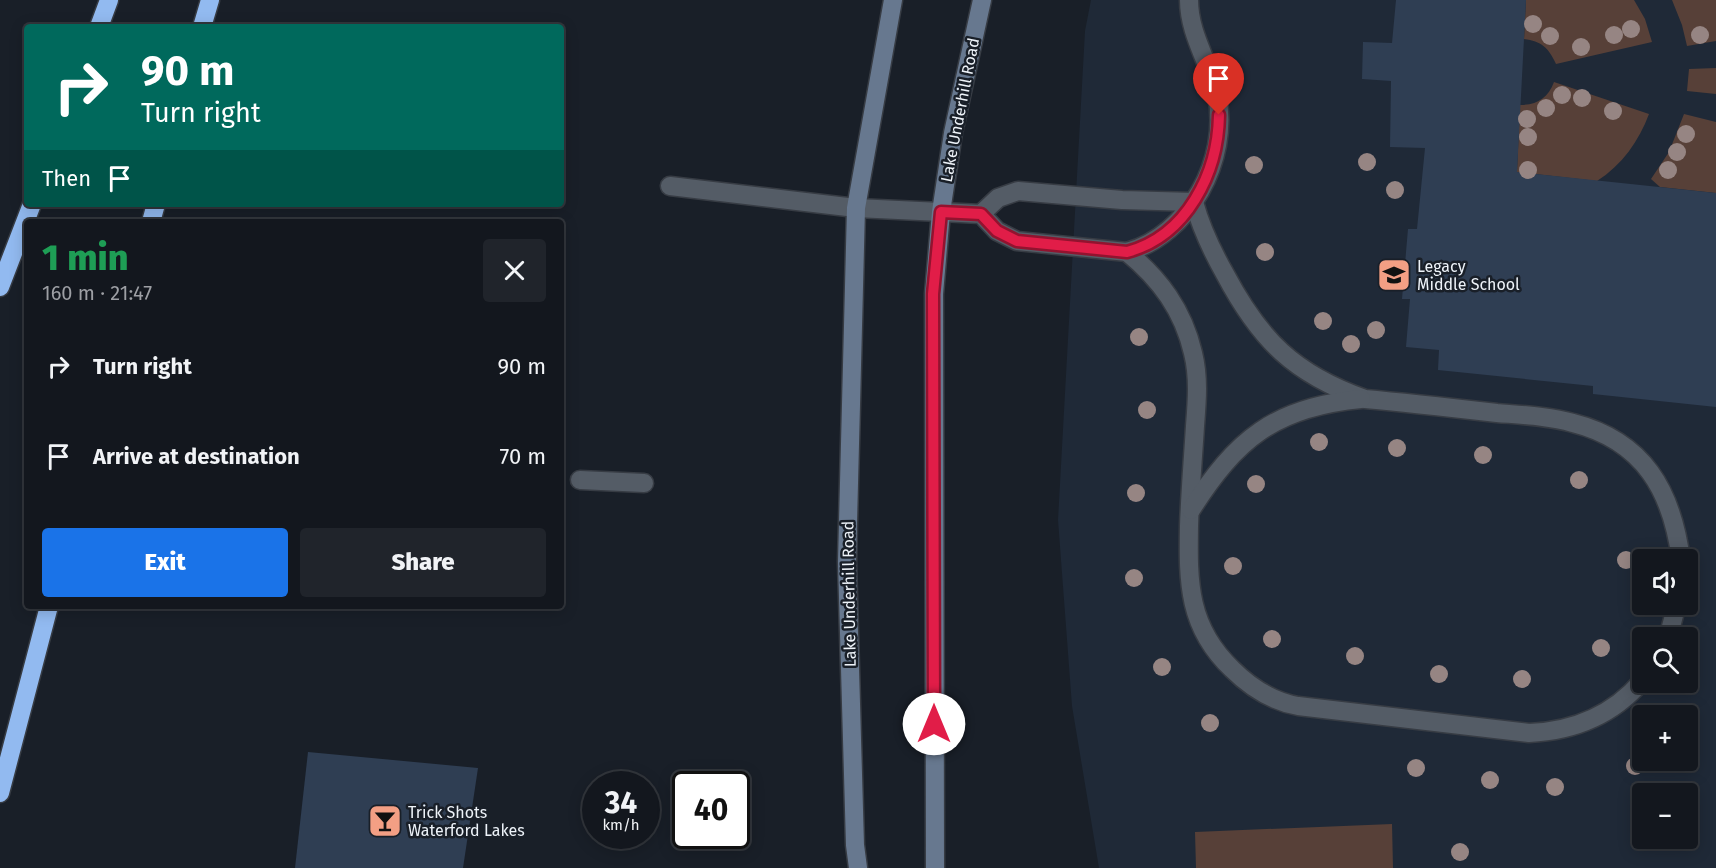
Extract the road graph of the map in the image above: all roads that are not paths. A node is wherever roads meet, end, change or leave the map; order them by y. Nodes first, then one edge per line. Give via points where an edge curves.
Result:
1 (109, 0) edge
2 (210, 0) edge
3 (893, 0) edge
4 (982, 0) edge
5 (1190, 0) edge
6 (100, 24) edge
7 (203, 24) edge
8 (670, 186) dead end
9 (1194, 202) junction
10 (856, 208) junction
11 (941, 212) junction
12 (981, 214) junction
13 (24, 225) edge
14 (1127, 252) junction
15 (0, 287) edge
16 (1365, 399) junction
17 (580, 480) dead end
18 (644, 483) dead end
19 (1190, 512) junction
20 (1679, 549) edge
21 (49, 609) edge
22 (1632, 692) edge
23 (0, 793) edge
24 (858, 868) edge
25 (935, 868) edge

1 - 6 highway
2 - 7 highway
3 - 10 street, Lake Underhill Road
4 - 11 street, Lake Underhill Road via 953,133
5 - 9 street via 1193,31 1213,82 1219,115 1216,149
8 - 10 street
9 - 12 street via 1018,191 998,198
9 - 14 street via 1161,237
9 - 16 street via 1200,226 1255,325 1300,368
10 - 11 street
10 - 24 street, Lake Underhill Road via 847,562
11 - 12 street
11 - 25 street, Lake Underhill Road via 933,294
12 - 14 street via 997,231 1017,241
13 - 15 highway
14 - 19 street via 1163,286 1186,326 1193,354 1197,391
16 - 19 street via 1315,405 1268,426 1228,457
16 - 20 street via 1554,418 1593,429 1640,461 1661,489 1672,513
17 - 18 street
19 - 22 street via 1188,574 1198,621 1222,660 1251,687 1286,704 1529,733 1553,732 1593,720
21 - 23 highway

